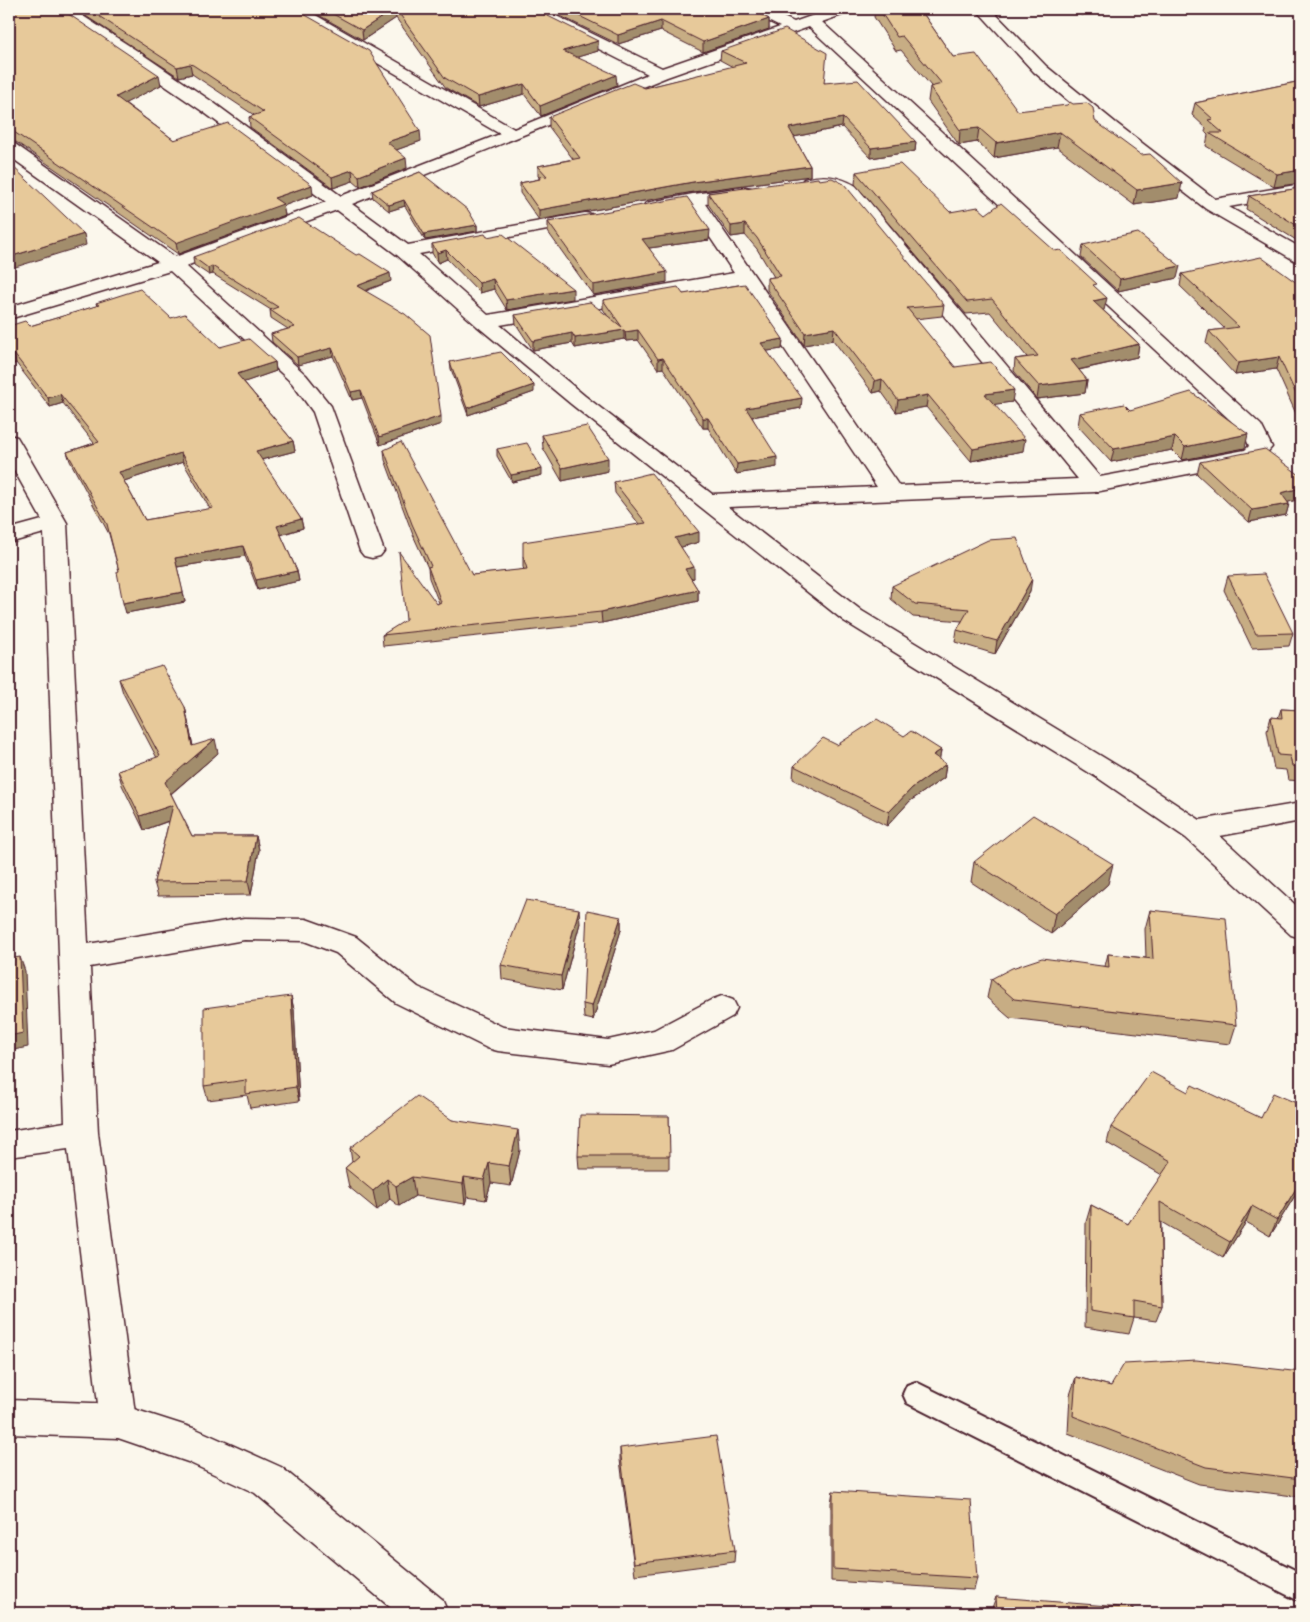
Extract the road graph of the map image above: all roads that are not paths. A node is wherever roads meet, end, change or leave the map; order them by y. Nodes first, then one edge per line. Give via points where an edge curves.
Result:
1 (62, 9) edge
2 (294, 9) edge
3 (531, 9) edge
4 (755, 9) edge
5 (845, 9) edge
6 (983, 9) edge
7 (811, 21) junction
8 (792, 27) junction
9 (661, 74) junction
10 (513, 135) junction
11 (9, 148) edge
12 (795, 185) edge
13 (767, 189) edge
14 (1301, 189) edge
15 (693, 199) junction
16 (340, 203) junction
17 (1212, 205) junction
18 (635, 210) edge
19 (606, 215) edge
20 (404, 251) junction
21 (1301, 256) edge
22 (173, 264) junction
23 (745, 277) junction
24 (9, 313) edge
25 (484, 322) junction
26 (9, 442) edge
27 (1095, 485) junction
28 (892, 492) junction
29 (704, 501) junction
30 (55, 523) junction
31 (9, 536) edge
32 (372, 551) dead end
33 (1301, 812) edge
34 (1196, 831) junction
35 (1301, 927) edge
36 (74, 958) junction
37 (722, 1008) dead end
38 (82, 1133) junction
39 (9, 1144) edge
40 (916, 1394) dead end
41 (9, 1417) edge
42 (118, 1421) junction
43 (1301, 1588) edge
44 (428, 1613) edge

1 - 16 street via 133,55
2 - 10 street
3 - 9 street
4 - 8 street
5 - 7 street
6 - 17 street via 1040,69
7 - 8 street
7 - 27 street via 1253,430 1261,447 1252,455
8 - 9 street
9 - 10 street
10 - 16 street
11 - 22 street
12 - 27 street via 836,182 850,190
13 - 15 street
14 - 17 street
15 - 18 street
15 - 23 street
16 - 20 street
16 - 22 street
17 - 21 street
19 - 20 street
20 - 25 street
22 - 24 street
22 - 32 street via 299,379 323,410
23 - 25 street
23 - 28 street
25 - 29 street
26 - 30 street
27 - 28 street
28 - 29 street
29 - 34 street via 853,616 1111,774
30 - 31 street
30 - 36 street
33 - 34 street
34 - 35 street
36 - 37 street via 244,929 306,930 346,945 407,994 498,1039 608,1052 661,1041
36 - 38 street
38 - 39 street
38 - 42 street
40 - 43 lane
41 - 42 street
42 - 44 street via 196,1447 268,1480

